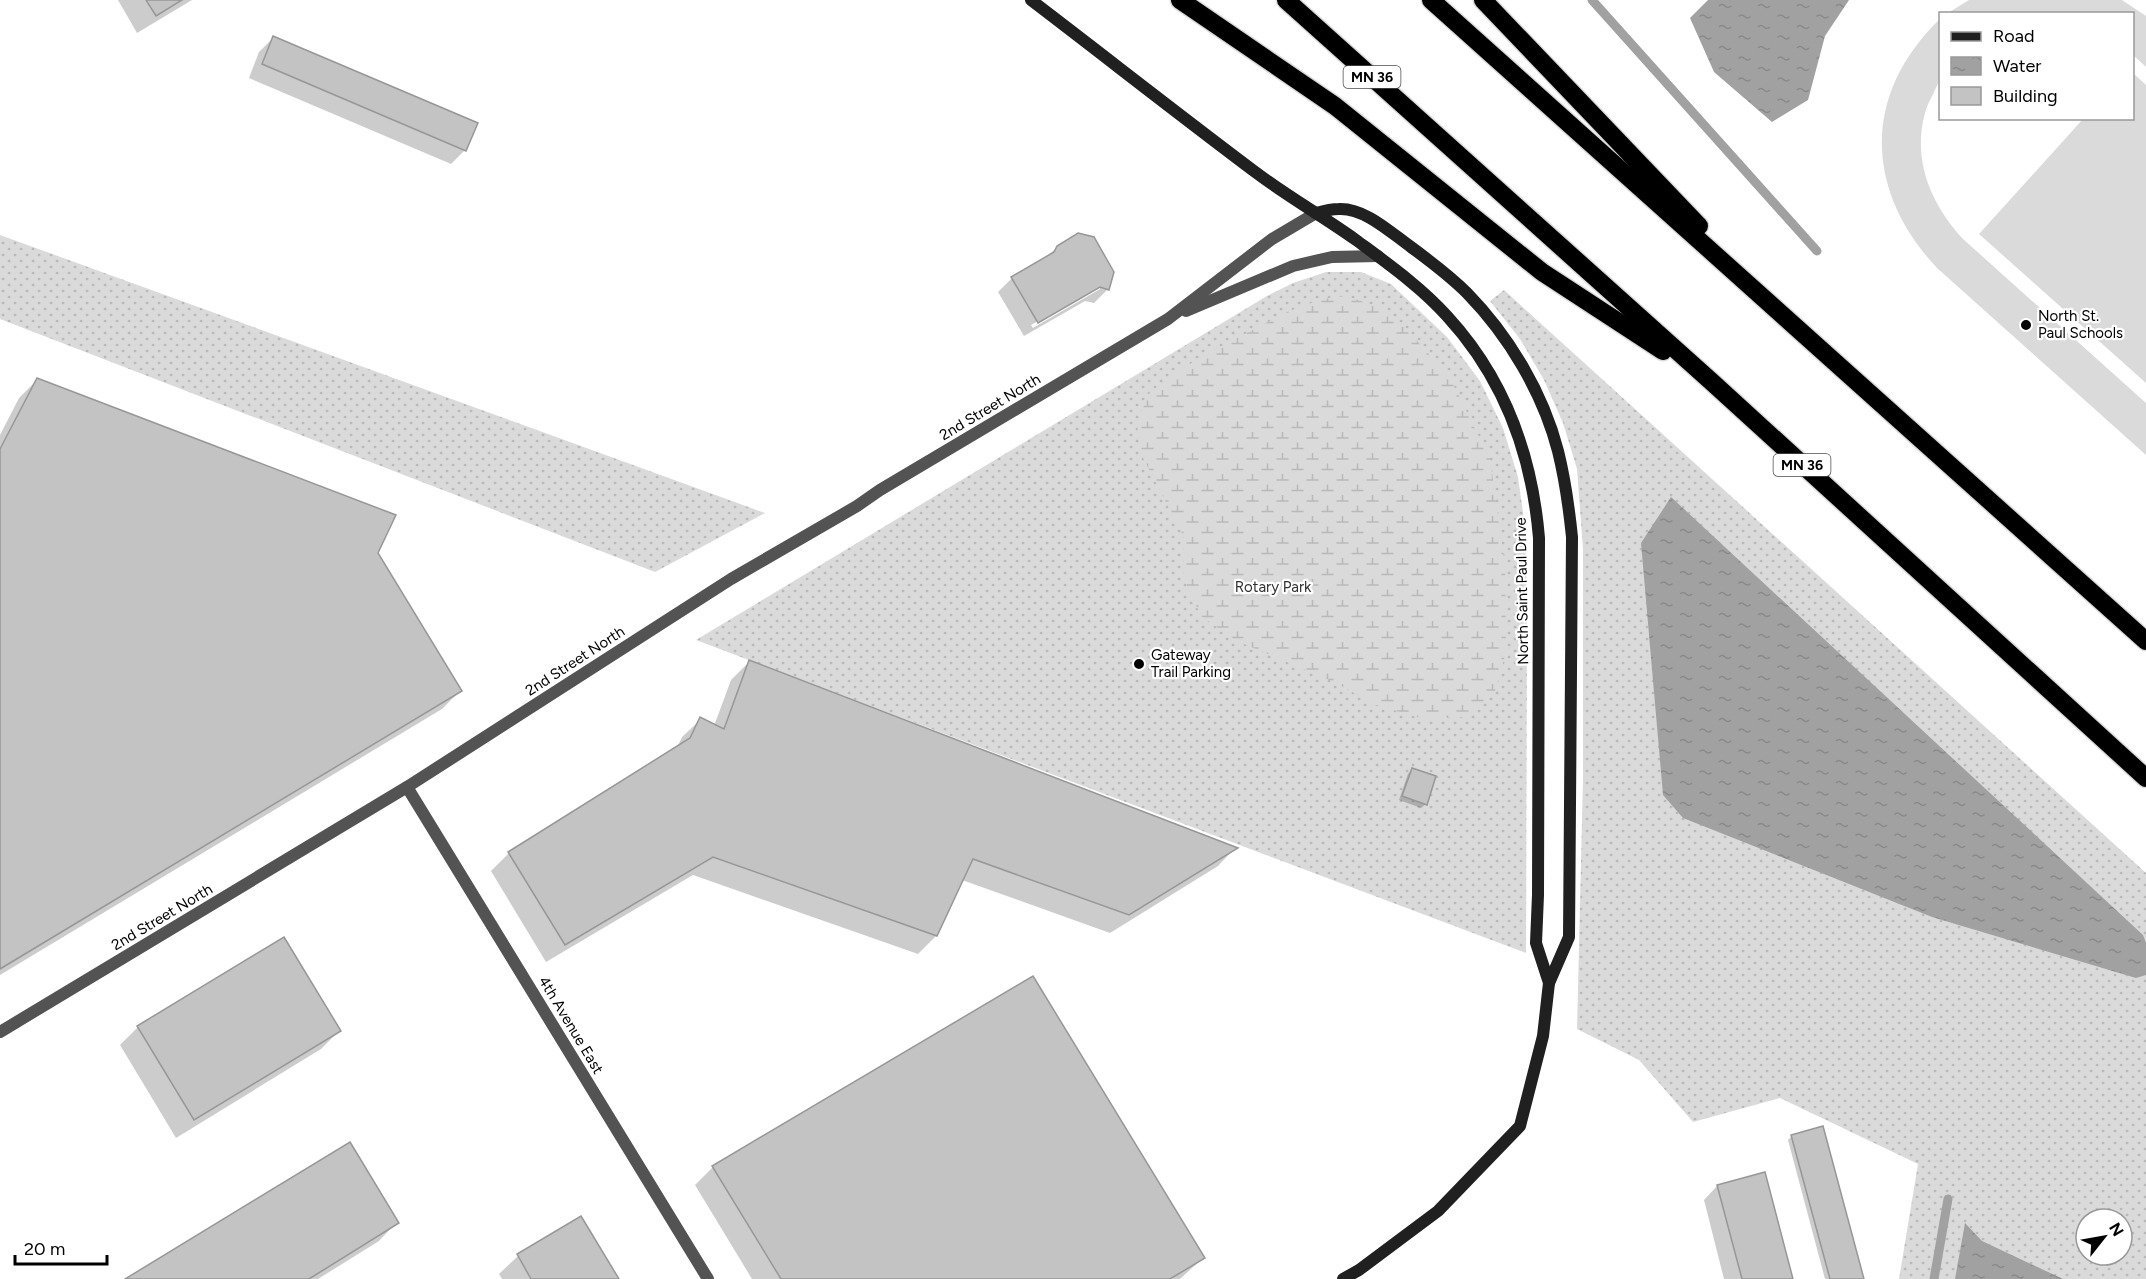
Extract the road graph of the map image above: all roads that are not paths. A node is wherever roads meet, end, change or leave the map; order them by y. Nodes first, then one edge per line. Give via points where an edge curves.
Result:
1 (1031, 0) edge
2 (1180, 0) edge
3 (1286, 0) edge
4 (1431, 0) edge
5 (1483, 0) edge
6 (1316, 213) junction
7 (1378, 256) junction
8 (1776, 309) junction
9 (1168, 319) junction
10 (1713, 383) junction
11 (2146, 642) edge
12 (2146, 778) edge
13 (407, 787) junction
14 (1549, 983) junction
15 (0, 1032) edge
16 (708, 1279) edge
17 (1343, 1279) edge

1 - 6 street via 1260,176
2 - 10 highway via 1335,106 1542,272
3 - 10 highway, MN 36
4 - 8 highway
5 - 8 highway
6 - 7 street, North Saint Paul Drive
6 - 9 street, 2nd Street North via 1272,239
6 - 14 street, North Saint Paul Drive via 1340,209 1376,222 1467,293 1521,365 1544,410 1558,450 1572,537 1569,937
7 - 9 street, 2nd Street North via 1332,257 1293,266
7 - 14 street, North Saint Paul Drive via 1446,315 1473,348 1516,426 1529,470 1539,538 1536,943
8 - 11 highway
9 - 13 street, 2nd Street North via 732,579
10 - 12 highway, MN 36
13 - 15 street, 2nd Street North
13 - 16 street, 4th Avenue East
14 - 17 street, North Saint Paul Drive via 1543,1036 1520,1126 1438,1211

